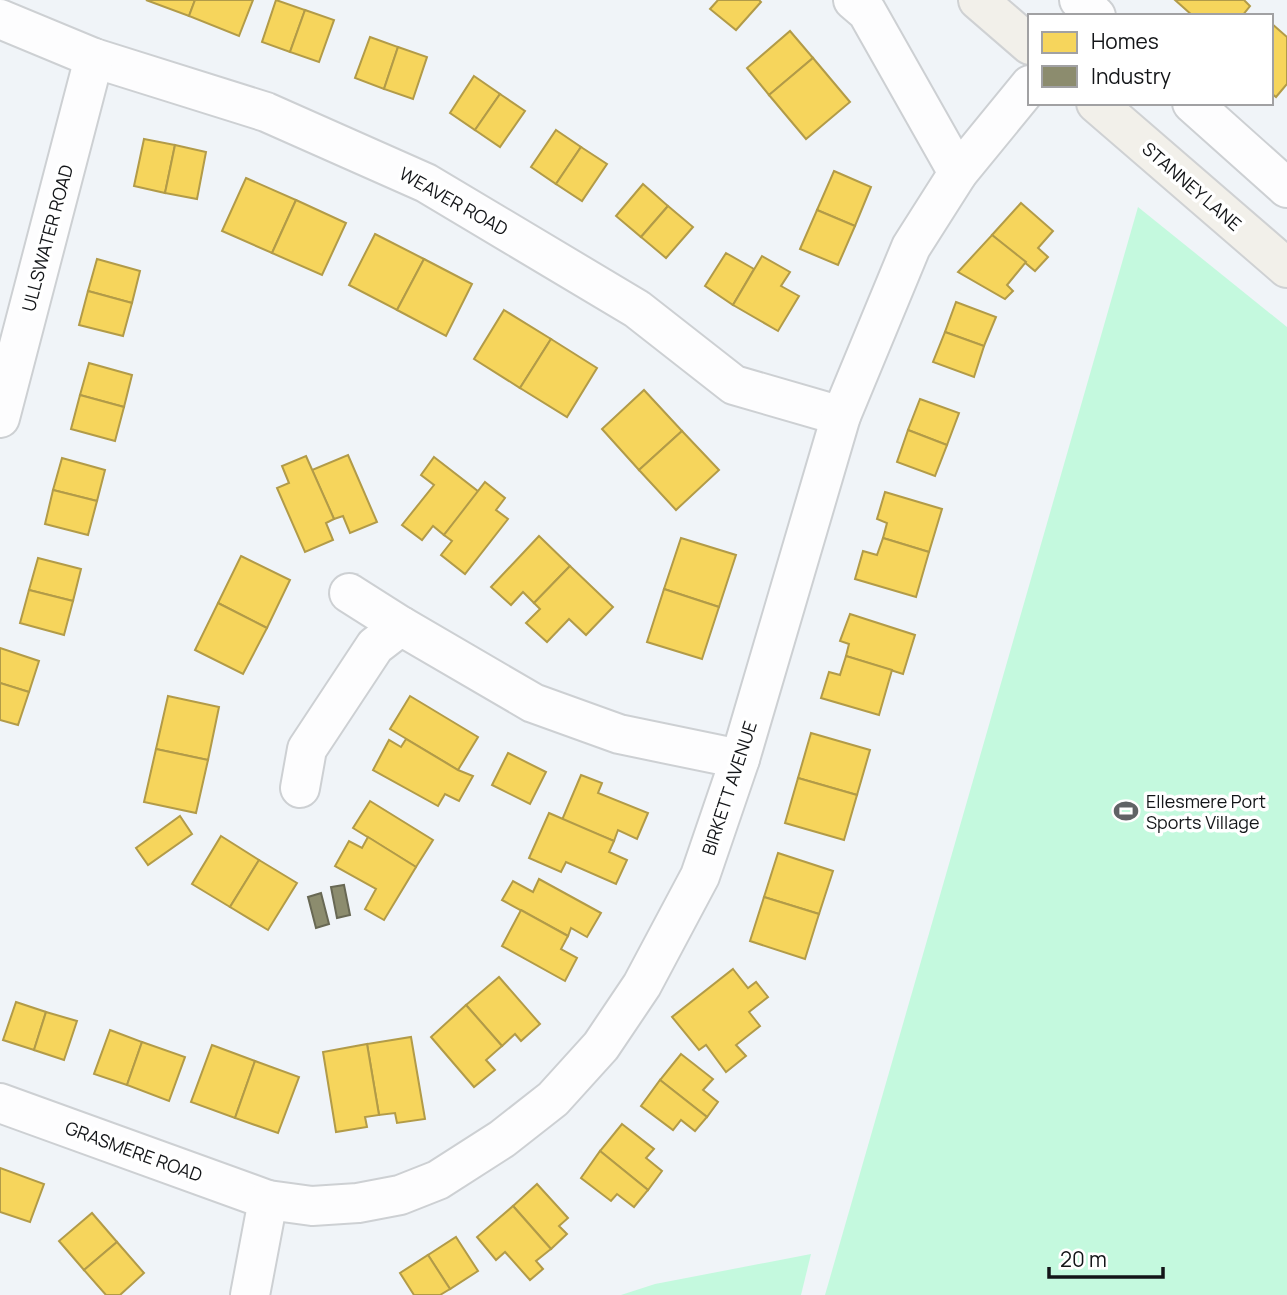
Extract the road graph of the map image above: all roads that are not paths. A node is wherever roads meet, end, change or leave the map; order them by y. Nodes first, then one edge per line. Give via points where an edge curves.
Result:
1 (853, 0) edge
2 (978, 0) edge
3 (1079, 0) edge
4 (1095, 14) edge
5 (0, 19) edge
6 (1028, 43) edge
7 (94, 58) junction
8 (1028, 87) edge
9 (1098, 105) edge
10 (1194, 105) edge
11 (958, 173) junction
12 (1287, 188) edge
13 (1287, 268) edge
14 (841, 416) junction
15 (0, 418) edge
16 (349, 593) dead end
17 (401, 626) junction
18 (740, 759) junction
19 (300, 788) dead end
20 (0, 1103) edge
21 (268, 1200) junction
22 (250, 1295) edge

1 - 11 street via 867,12
2 - 6 main road
3 - 4 street
5 - 7 street, WEAVER ROAD
7 - 14 street, WEAVER ROAD via 266,112 426,183 637,309 734,385
7 - 15 street, ULLSWATER ROAD
8 - 11 street, BIRKETT AVENUE
9 - 13 main road, STANNEY LANE
10 - 12 street
11 - 14 street, BIRKETT AVENUE via 911,247
14 - 18 street, BIRKETT AVENUE
16 - 17 street
17 - 18 street via 533,703 619,734
17 - 19 street via 375,646 307,749
18 - 21 street, BIRKETT AVENUE via 699,876 642,985 601,1046 553,1099 438,1180 400,1195 312,1206
20 - 21 street, GRASMERE ROAD
21 - 22 street

